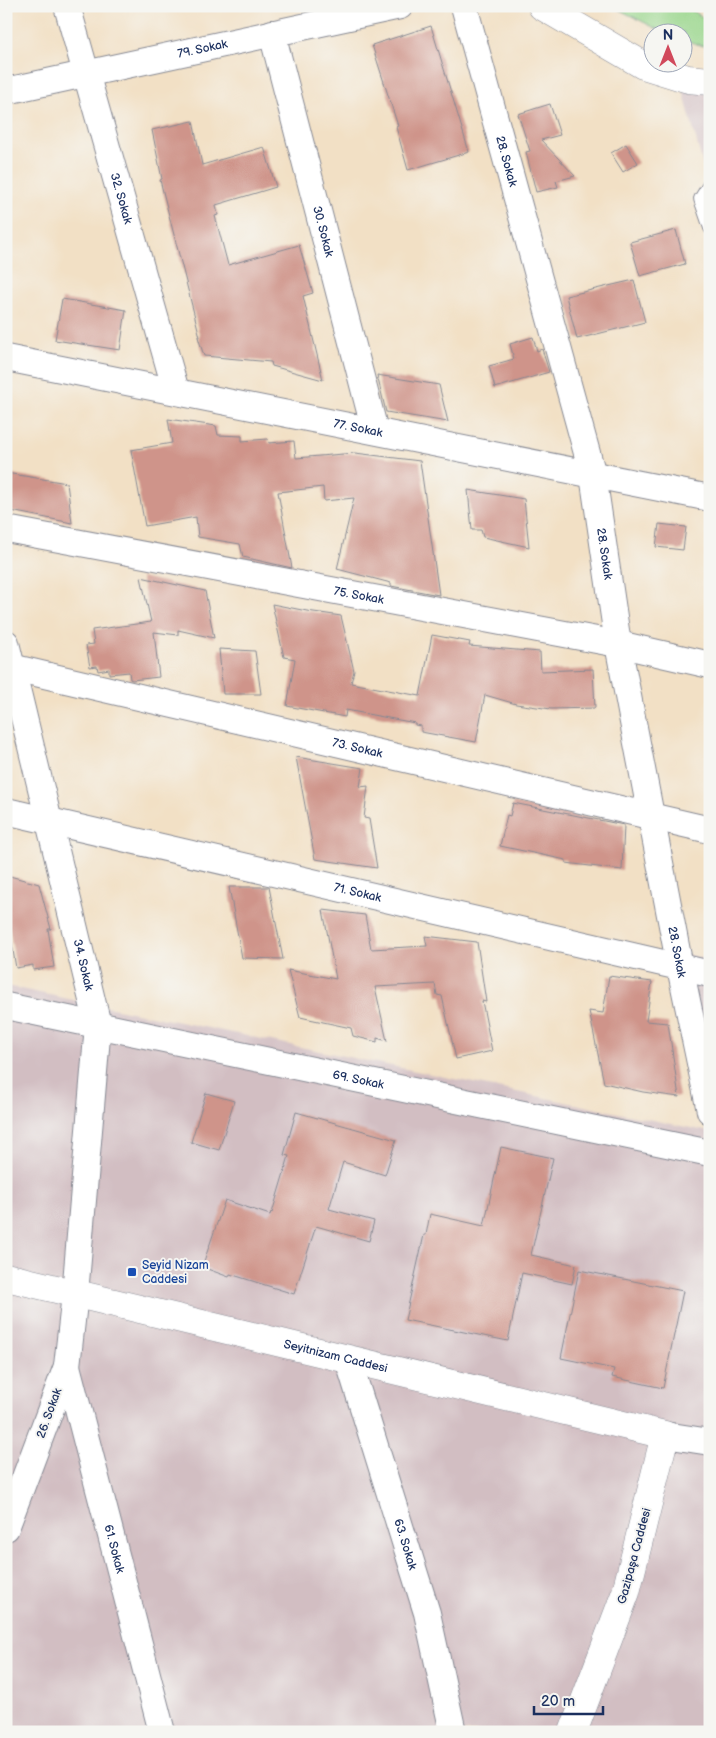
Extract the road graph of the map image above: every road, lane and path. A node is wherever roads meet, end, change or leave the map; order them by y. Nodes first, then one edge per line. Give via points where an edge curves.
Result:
1 (67, 6) edge
2 (400, 6) edge
3 (464, 6) edge
4 (542, 6) edge
5 (272, 33) junction
6 (86, 74) junction
7 (710, 81) edge
8 (6, 91) edge
9 (710, 183) edge
10 (710, 228) edge
11 (6, 358) edge
12 (176, 391) junction
13 (375, 431) junction
14 (593, 475) junction
15 (710, 498) edge
16 (6, 529) edge
17 (618, 644) junction
18 (8, 659) edge
19 (710, 665) edge
20 (6, 811) edge
21 (651, 817) junction
22 (49, 821) junction
23 (710, 830) edge
24 (680, 967) junction
25 (710, 974) edge
26 (6, 1006) edge
27 (98, 1024) junction
28 (710, 1111) edge
29 (710, 1153) edge
30 (6, 1277) edge
31 (75, 1294) junction
32 (348, 1359) junction
33 (67, 1366) junction
34 (665, 1435) junction
35 (710, 1442) edge
36 (6, 1528) edge
37 (162, 1732) edge
38 (454, 1732) edge
39 (573, 1732) edge

1 - 6 street, 32. Sokak
2 - 5 street, 79. Sokak
3 - 14 street, 28. Sokak
4 - 7 street via 643,65 688,79
5 - 6 street, 79. Sokak
5 - 13 street, 30. Sokak
6 - 8 street, 79. Sokak
6 - 12 street, 32. Sokak
9 - 10 lane via 700,199
11 - 12 street, 77. Sokak
12 - 13 street, 77. Sokak
13 - 14 street, 77. Sokak
14 - 15 street, 77. Sokak
14 - 17 street, 28. Sokak
16 - 17 street, 75. Sokak
17 - 19 street, 75. Sokak
17 - 21 street, 28. Sokak
18 - 21 street, 73. Sokak
18 - 22 street, 34. Sokak
20 - 22 street, 71. Sokak
21 - 23 street, 73. Sokak
21 - 24 street, 28. Sokak
22 - 24 street, 71. Sokak
22 - 27 street, 34. Sokak
24 - 25 street, 71. Sokak
24 - 28 street, 28. Sokak
26 - 27 street, 69. Sokak
27 - 29 street, 69. Sokak
27 - 31 street, 34. Sokak
30 - 31 street, Seyitnizam Caddesi
31 - 32 street, Seyitnizam Caddesi
31 - 33 street, 26. Sokak
32 - 34 street, Seyitnizam Caddesi
32 - 38 street, 63. Sokak via 426,1613
33 - 36 street, 26. Sokak
33 - 37 street, 61. Sokak
34 - 35 street
34 - 39 street, Gazipaşa Caddesi via 626,1592

